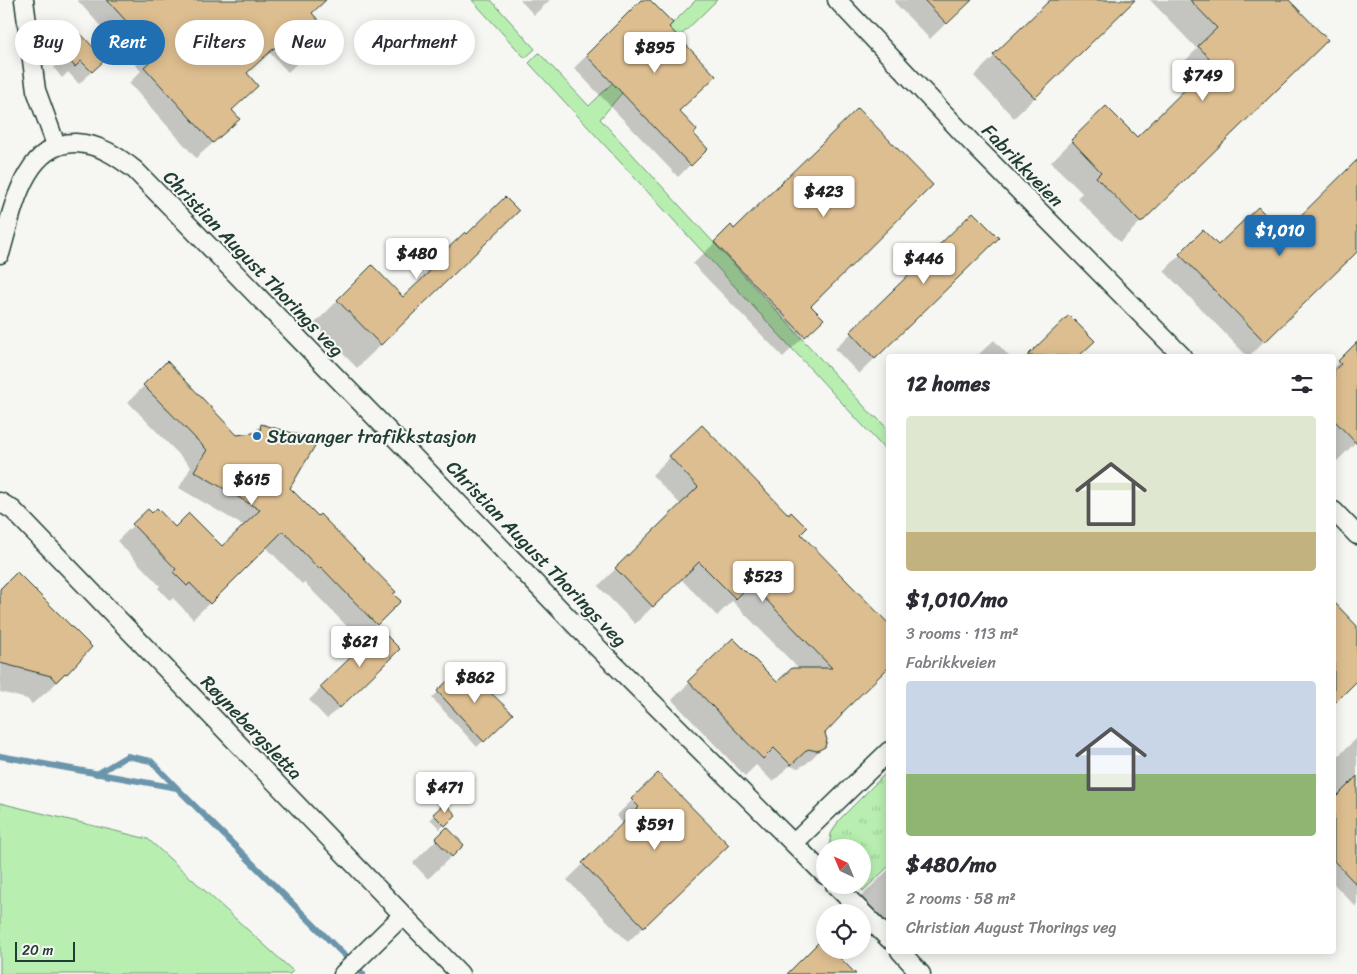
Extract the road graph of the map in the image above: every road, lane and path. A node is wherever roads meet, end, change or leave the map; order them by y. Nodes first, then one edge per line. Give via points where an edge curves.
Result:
1 (24, 0) edge
2 (837, 0) edge
3 (56, 145) junction
4 (0, 254) edge
5 (1180, 354) edge
6 (0, 486) edge
7 (6, 506) edge
8 (1336, 513) edge
9 (1357, 535) edge
10 (886, 754) edge
11 (794, 843) junction
12 (816, 866) edge
13 (844, 894) edge
14 (403, 915) junction
15 (886, 937) edge
16 (903, 954) edge
17 (343, 974) edge
18 (460, 974) edge
19 (921, 974) edge

1 - 3 street via 36,90
2 - 5 street, Fabrikkveien via 971,142
3 - 4 street via 43,153 26,177
3 - 11 street, Christian August Thorings veg via 82,143 97,146 135,170 578,628
6 - 7 street, Røynebergsletta
7 - 14 street, Røynebergsletta
8 - 9 street
10 - 11 street
11 - 12 street, Christian August Thorings veg
13 - 15 street
14 - 17 street
14 - 18 street, Røynebergsletta
16 - 19 street

